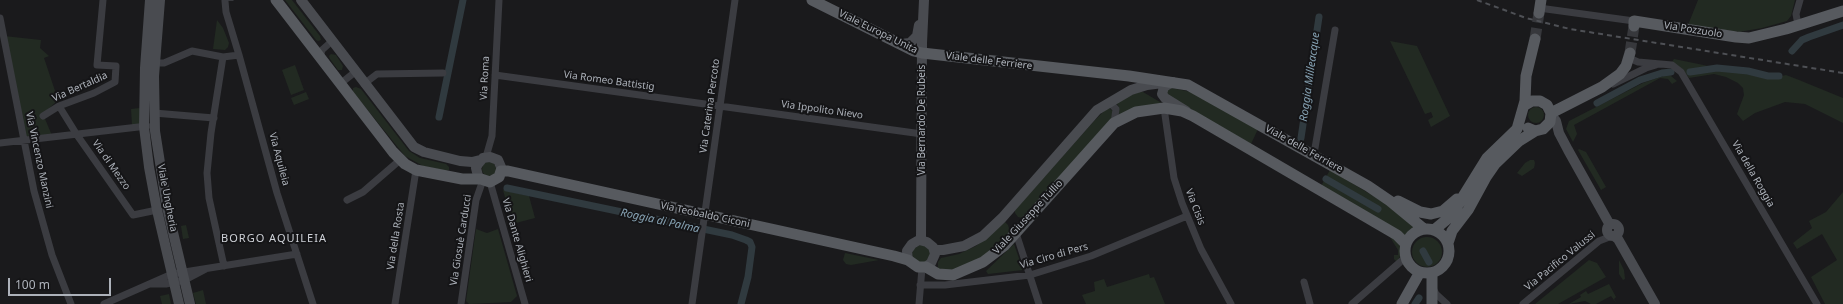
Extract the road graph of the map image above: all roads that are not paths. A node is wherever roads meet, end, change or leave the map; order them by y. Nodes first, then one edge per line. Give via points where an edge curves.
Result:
1 (103, 0) edge
2 (150, 0) edge
3 (160, 0) edge
4 (276, 0) edge
5 (301, 0) edge
6 (500, 0) edge
7 (735, 0) edge
8 (812, 0) edge
9 (924, 0) edge
10 (1800, 0) edge
11 (228, 1) edge
12 (1540, 7) edge
13 (1843, 10) edge
14 (0, 18) edge
15 (1634, 24) joint
16 (1798, 25) junction
17 (1335, 30) dead end
18 (1535, 39) tunnel mouth
19 (332, 41) junction
20 (901, 44) junction
21 (922, 53) junction
22 (240, 55) junction
23 (1629, 55) joint
24 (223, 57) junction
25 (320, 57) junction
26 (154, 63) junction
27 (1664, 64) junction
28 (355, 72) junction
29 (443, 73) dead end
30 (495, 75) junction
31 (1175, 82) junction
32 (340, 84) junction
33 (364, 84) junction
34 (1142, 86) joint
35 (1602, 87) junction
36 (1107, 103) junction
37 (59, 106) junction
38 (720, 106) junction
39 (1164, 108) junction
40 (151, 109) junction
41 (1523, 110) junction
42 (1551, 114) junction
43 (43, 116) dead end
44 (1193, 116) junction
45 (214, 118) junction
46 (1114, 123) junction
47 (155, 124) junction
48 (144, 127) junction
49 (1547, 127) junction
50 (1535, 131) junction
51 (1560, 133) junction
52 (922, 134) junction
53 (77, 135) junction
54 (23, 141) junction
55 (1, 143) edge
56 (1314, 154) junction
57 (483, 159) junction
58 (400, 160) junction
59 (416, 170) junction
60 (501, 171) junction
61 (1475, 176) junction
62 (485, 180) junction
63 (1384, 197) junction
64 (347, 200) dead end
65 (157, 210) junction
66 (1187, 216) junction
67 (704, 219) junction
68 (1429, 230) junction
69 (1016, 233) junction
70 (1613, 236) junction
71 (921, 240) junction
72 (1448, 243) junction
73 (1406, 244) junction
74 (934, 250) junction
75 (297, 254) junction
76 (1406, 257) junction
77 (908, 260) junction
78 (224, 266) junction
79 (924, 267) junction
80 (1420, 272) junction
81 (1432, 273) junction
82 (1030, 275) junction
83 (184, 276) junction
84 (173, 278) junction
85 (1304, 282) dead end
86 (920, 285) junction
87 (1432, 286) junction
88 (71, 304) edge
89 (104, 304) edge
90 (179, 304) edge
91 (190, 304) edge
92 (313, 304) edge
93 (395, 304) edge
94 (461, 304) edge
95 (525, 304) edge
96 (692, 304) edge
97 (919, 304) edge
98 (1039, 304) edge
99 (1231, 304) edge
100 (1310, 304) edge
101 (1352, 304) edge
102 (1402, 304) edge
103 (1432, 304) edge
104 (1447, 304) edge
105 (1523, 304) edge
106 (1655, 304) edge
107 (1817, 304) edge

1 - 37 street, Via Bertaldia via 97,65 116,66 115,82
2 - 40 street, Viale Ungheria via 146,46
3 - 26 street, Viale Ungheria
4 - 25 main road
5 - 19 street
6 - 30 street, Via Roma
7 - 38 street, Via Caterina Percoto
8 - 20 main road, Viale Europa Unita
9 - 20 street, Via Bernardo De Rubeis via 917,36 910,43
9 - 21 street, Via Bernardo De Rubeis
10 - 16 street via 1796,14
11 - 22 street, Via Aquileia via 229,19
12 - 15 street, Via Pozzuolo
13 - 16 main road, Via Pozzuolo
14 - 54 street, Via Vincenzo Manzini
15 - 16 main road, Via Pozzuolo via 1742,38
17 - 56 street
18 - 41 main road via 1526,76
19 - 25 street via 322,50
19 - 28 street
20 - 21 main road, Viale Europa Unita
21 - 31 main road, Viale delle Ferriere
21 - 52 street, Via Bernardo De Rubeis
22 - 24 street
22 - 75 street, Via Aquileia via 277,193
23 - 27 street, Via della Roggia via 1638,62
23 - 35 main road via 1620,74
24 - 26 street via 192,51 164,63
24 - 45 street
25 - 32 main road
26 - 40 street, Viale Ungheria
27 - 35 street via 1646,68
27 - 107 street, Via della Roggia via 1675,66 1683,74
28 - 32 street
28 - 33 street
29 - 33 street via 377,74
30 - 38 street, Via Romeo Battistig
30 - 57 street, Via Roma via 492,136
31 - 34 street, Viale delle Ferriere
31 - 44 street via 1166,85 1162,94
31 - 56 main road, Viale delle Ferriere via 1200,91
32 - 58 main road
33 - 57 street via 418,150 460,161 472,162
34 - 36 street, Viale Giuseppe Tullio
35 - 42 main road
36 - 46 street via 1116,109
36 - 74 street, Viale Giuseppe Tullio via 983,236 964,246
37 - 43 street, Via Bertaldia
37 - 53 street, Via di Mezzo
38 - 52 street, Via Ippolito Nievo
38 - 67 street, Via Caterina Percoto
39 - 44 main road
39 - 46 main road, Viale Giuseppe Tullio via 1136,112
39 - 66 street, Via Cisis via 1174,178
40 - 45 street
40 - 47 street, Viale Ungheria
40 - 48 street, Viale Ungheria
41 - 42 main road via 1532,101 1540,101 1547,105
41 - 50 main road via 1524,126
41 - 61 main road via 1517,129 1492,152
42 - 49 main road
42 - 51 street via 1558,124
44 - 73 main road via 1396,235
45 - 78 street via 207,173 209,198
46 - 69 main road, Viale Giuseppe Tullio
47 - 48 street
47 - 83 street, Viale Ungheria via 166,202
48 - 53 street
48 - 65 street, Viale Ungheria
49 - 50 main road
49 - 51 street
50 - 72 main road via 1519,141 1496,164 1452,231
51 - 70 street via 1610,225 1615,224 1619,228
52 - 71 street, Via Bernardo De Rubeis
53 - 54 street
53 - 65 street, Via di Mezzo via 133,215
54 - 55 street
54 - 88 street, Via Vincenzo Manzini via 52,255
56 - 63 main road, Viale delle Ferriere
57 - 60 street via 490,157 498,160
57 - 62 street via 478,164 477,172
58 - 59 main road
58 - 64 street via 363,192
59 - 62 main road via 468,180
59 - 93 street, Via della Rosta
60 - 62 main road via 499,177
60 - 67 main road, Via Teobaldo Ciconi
61 - 63 main road via 1454,202 1436,213 1426,214
61 - 68 main road via 1451,216
62 - 94 street, Via Giosuè Carducci via 476,200
62 - 95 street, Via Dante Alighieri
63 - 68 main road, Viale delle Ferriere
65 - 84 street, Viale Ungheria
66 - 82 street, Via Ciro di Pers via 1091,256
66 - 99 street, Via Cisis via 1201,249
67 - 77 main road, Via Teobaldo Ciconi
67 - 96 street, Via Caterina Percoto
68 - 72 main road via 1441,234
68 - 73 main road via 1415,233
69 - 79 main road, Viale Giuseppe Tullio via 996,253 959,273 938,274
69 - 82 street
70 - 105 street, Via Pacifico Valussi via 1599,241
70 - 106 street via 1618,239
71 - 74 street via 929,243
71 - 77 street via 910,246
72 - 81 main road via 1448,259 1440,269
73 - 76 main road
74 - 79 street via 933,260
75 - 78 street
75 - 92 street, Via Aquileia
76 - 80 main road via 1413,268
76 - 101 street
77 - 79 main road via 914,266
78 - 83 street
79 - 86 street
80 - 81 main road
80 - 102 main road
81 - 87 main road
82 - 86 street, Via Ciro di Pers
82 - 98 street
83 - 84 street
83 - 91 street, Viale Ungheria
84 - 89 street via 158,280
84 - 90 street, Viale Ungheria
85 - 100 street
86 - 97 street
87 - 103 main road
87 - 104 street via 1436,294

